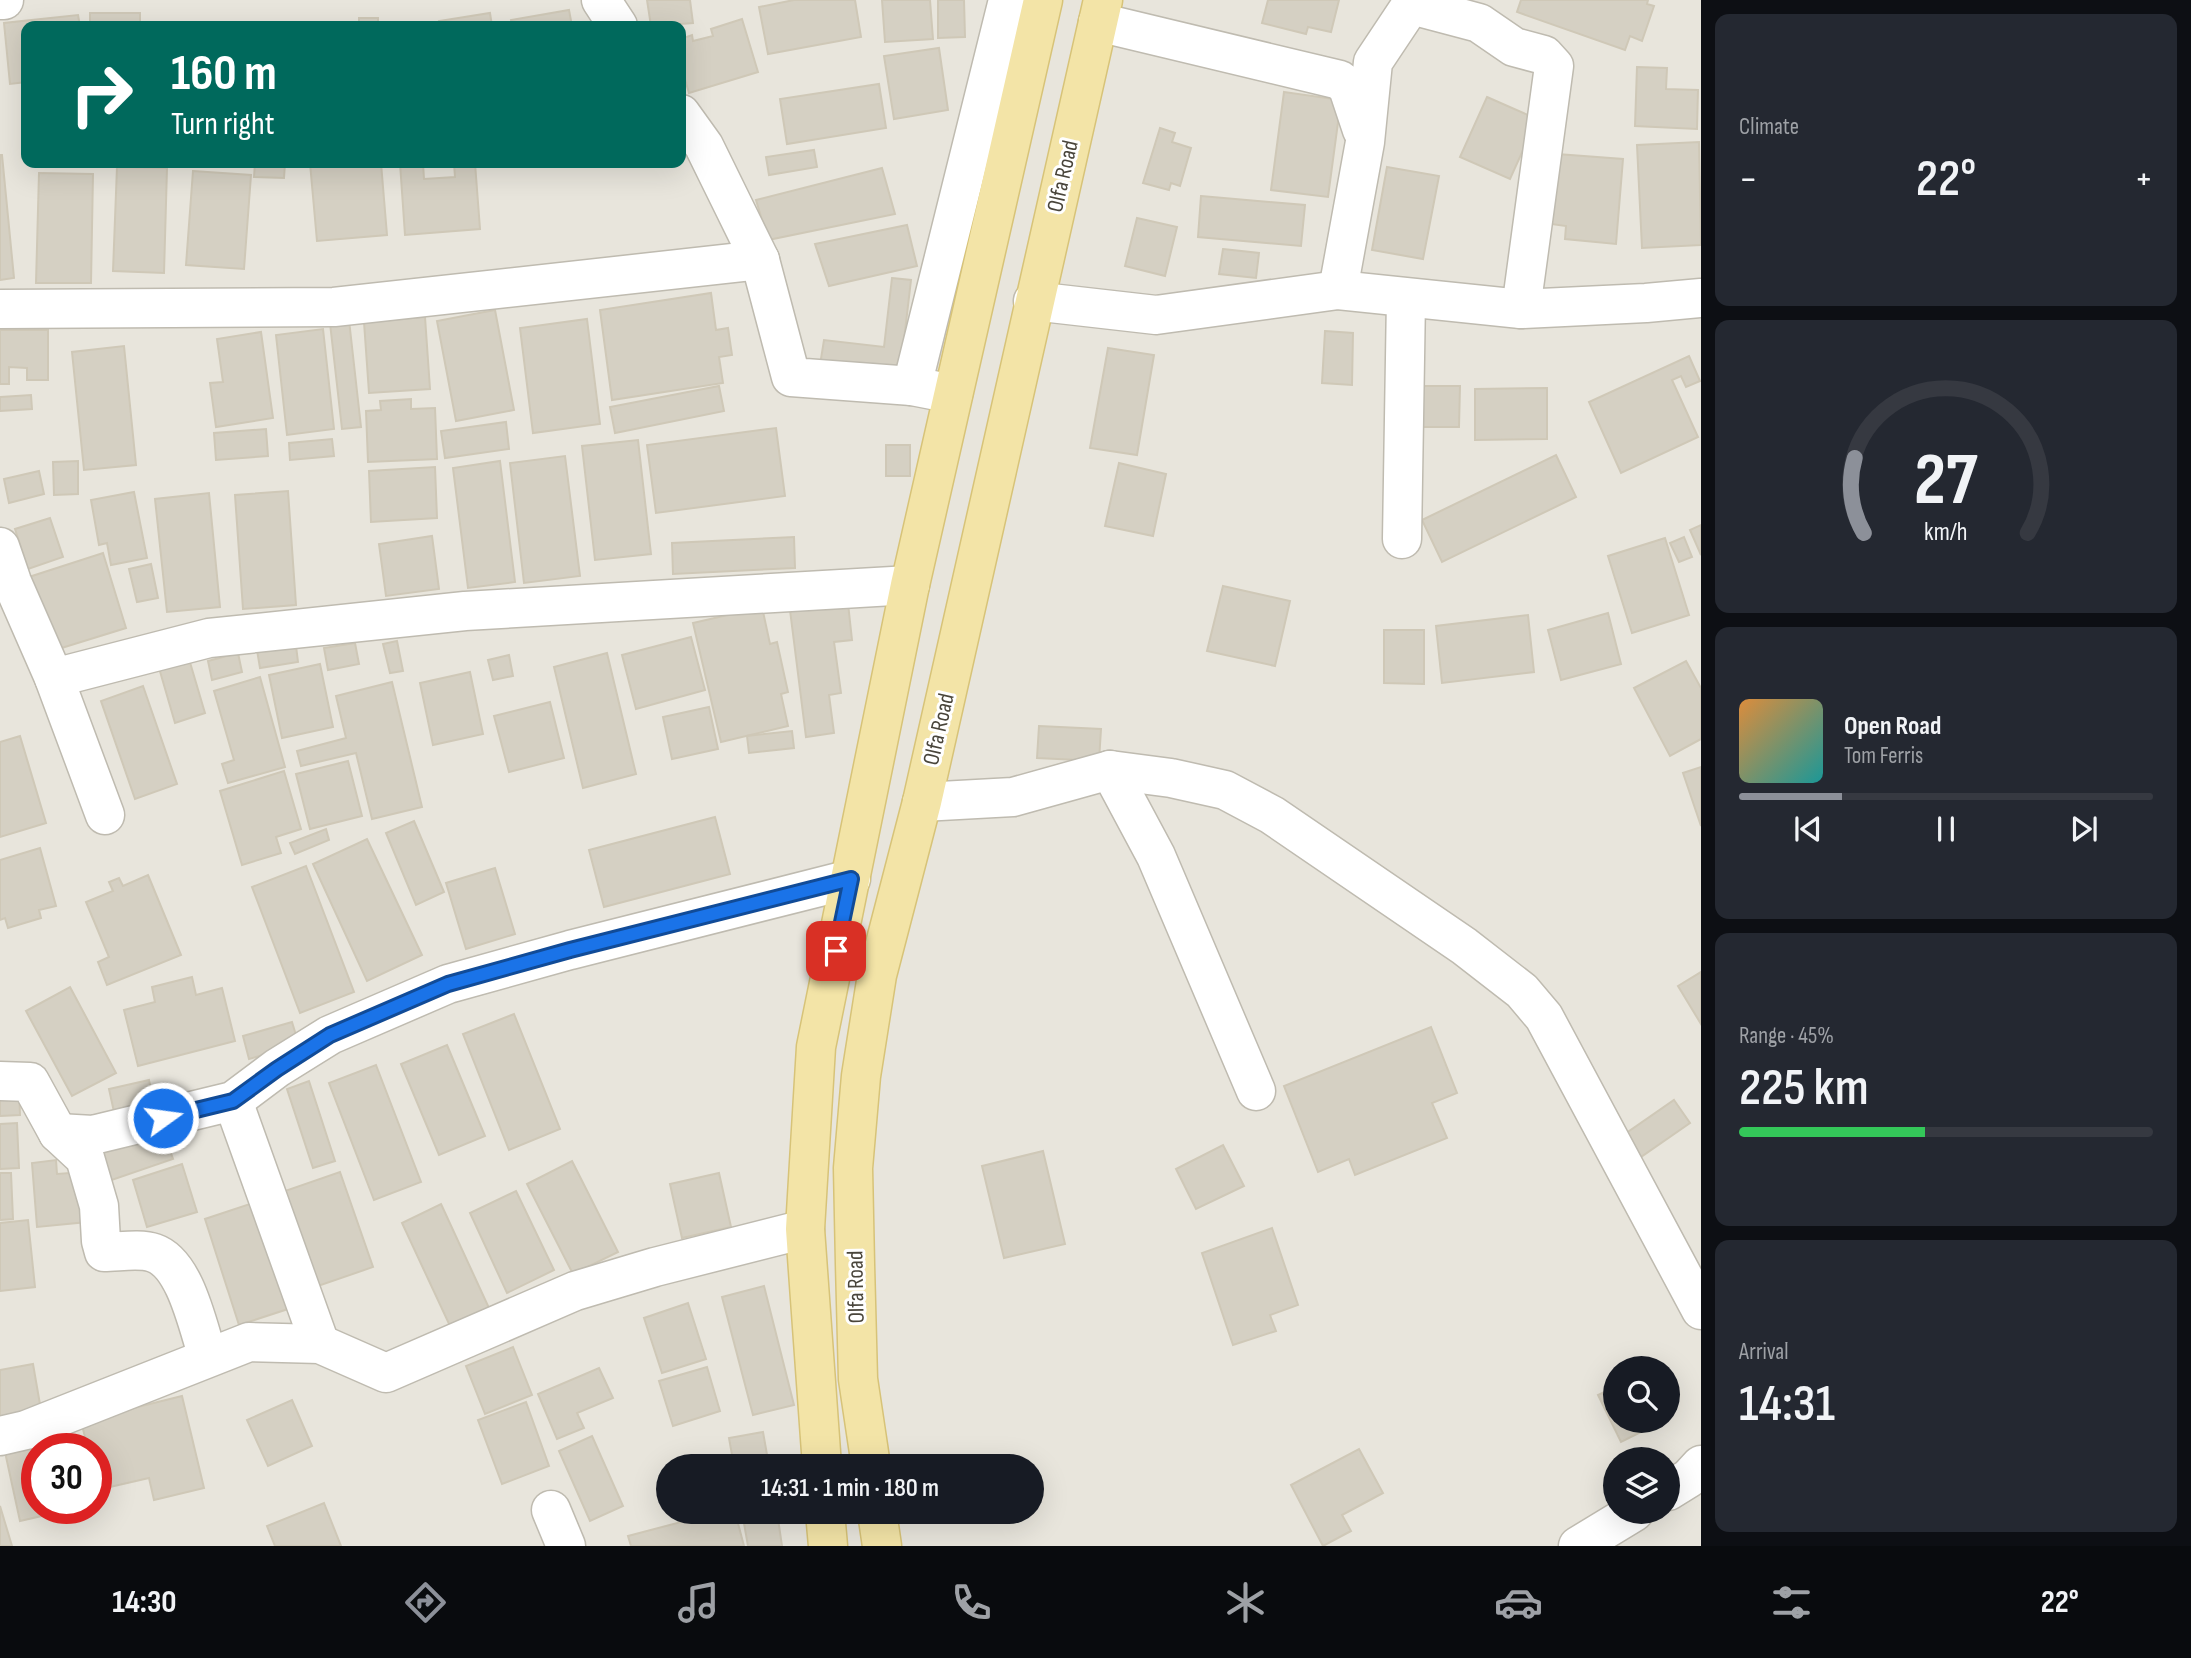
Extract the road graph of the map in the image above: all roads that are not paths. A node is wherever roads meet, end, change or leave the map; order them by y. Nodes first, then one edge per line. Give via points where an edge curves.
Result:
1 (601, 0) edge
2 (1008, 0) edge
3 (1043, 0) edge
4 (1100, 11) edge
5 (615, 21) edge
6 (686, 121) edge
7 (1366, 142) junction
8 (760, 260) junction
9 (1338, 290) junction
10 (1406, 298) junction
11 (1701, 298) edge
12 (1033, 301) junction
13 (0, 309) edge
14 (1521, 309) junction
15 (912, 386) junction
16 (954, 394) junction
17 (1402, 540) dead end
18 (0, 547) edge
19 (910, 585) junction
20 (54, 678) junction
21 (1110, 770) junction
22 (922, 802) junction
23 (104, 815) dead end
24 (851, 879) junction
25 (0, 1082) edge
26 (1255, 1091) dead end
27 (233, 1101) junction
28 (58, 1133) junction
29 (805, 1229) junction
30 (1701, 1310) edge
31 (320, 1344) junction
32 (208, 1357) junction
33 (0, 1436) edge
34 (821, 1454) edge
35 (868, 1454) edge
36 (1701, 1465) edge
37 (1680, 1484) edge
38 (551, 1510) dead end
39 (826, 1524) edge
40 (879, 1524) edge
41 (1614, 1524) edge
42 (566, 1546) edge
43 (828, 1546) edge
44 (882, 1546) edge
45 (1578, 1546) edge

1 - 5 street
2 - 15 street
3 - 16 main road
4 - 7 street via 1340,80 1348,88
4 - 12 main road, Olfa Road
6 - 8 street via 704,146
7 - 9 street
7 - 14 street via 1373,62 1411,5 1479,23 1514,47 1544,55 1553,66
8 - 13 street via 334,307
8 - 15 street via 791,377
9 - 10 street
9 - 12 street via 1156,315
10 - 14 street
10 - 17 street
11 - 14 street
12 - 22 main road, Olfa Road
15 - 16 street
16 - 19 main road
18 - 20 street
19 - 20 street via 465,611 236,635
19 - 24 main road
20 - 23 street
21 - 22 street via 1013,797
21 - 26 street via 1156,856
21 - 30 street via 1225,790 1272,815 1522,990 1544,1017
22 - 35 main road, Olfa Road via 877,975 853,1168 858,1379
24 - 27 street via 448,984 330,1035
24 - 29 main road via 816,1047
25 - 28 street via 30,1082
27 - 28 street via 93,1135
27 - 31 street
28 - 32 street via 85,1158 99,1206 104,1252 153,1253 169,1262 184,1285
29 - 31 street via 575,1291 386,1373
29 - 34 main road
31 - 32 street via 249,1342
32 - 33 street via 26,1430
36 - 37 street
38 - 42 street
39 - 43 main road
40 - 44 main road
41 - 45 street

